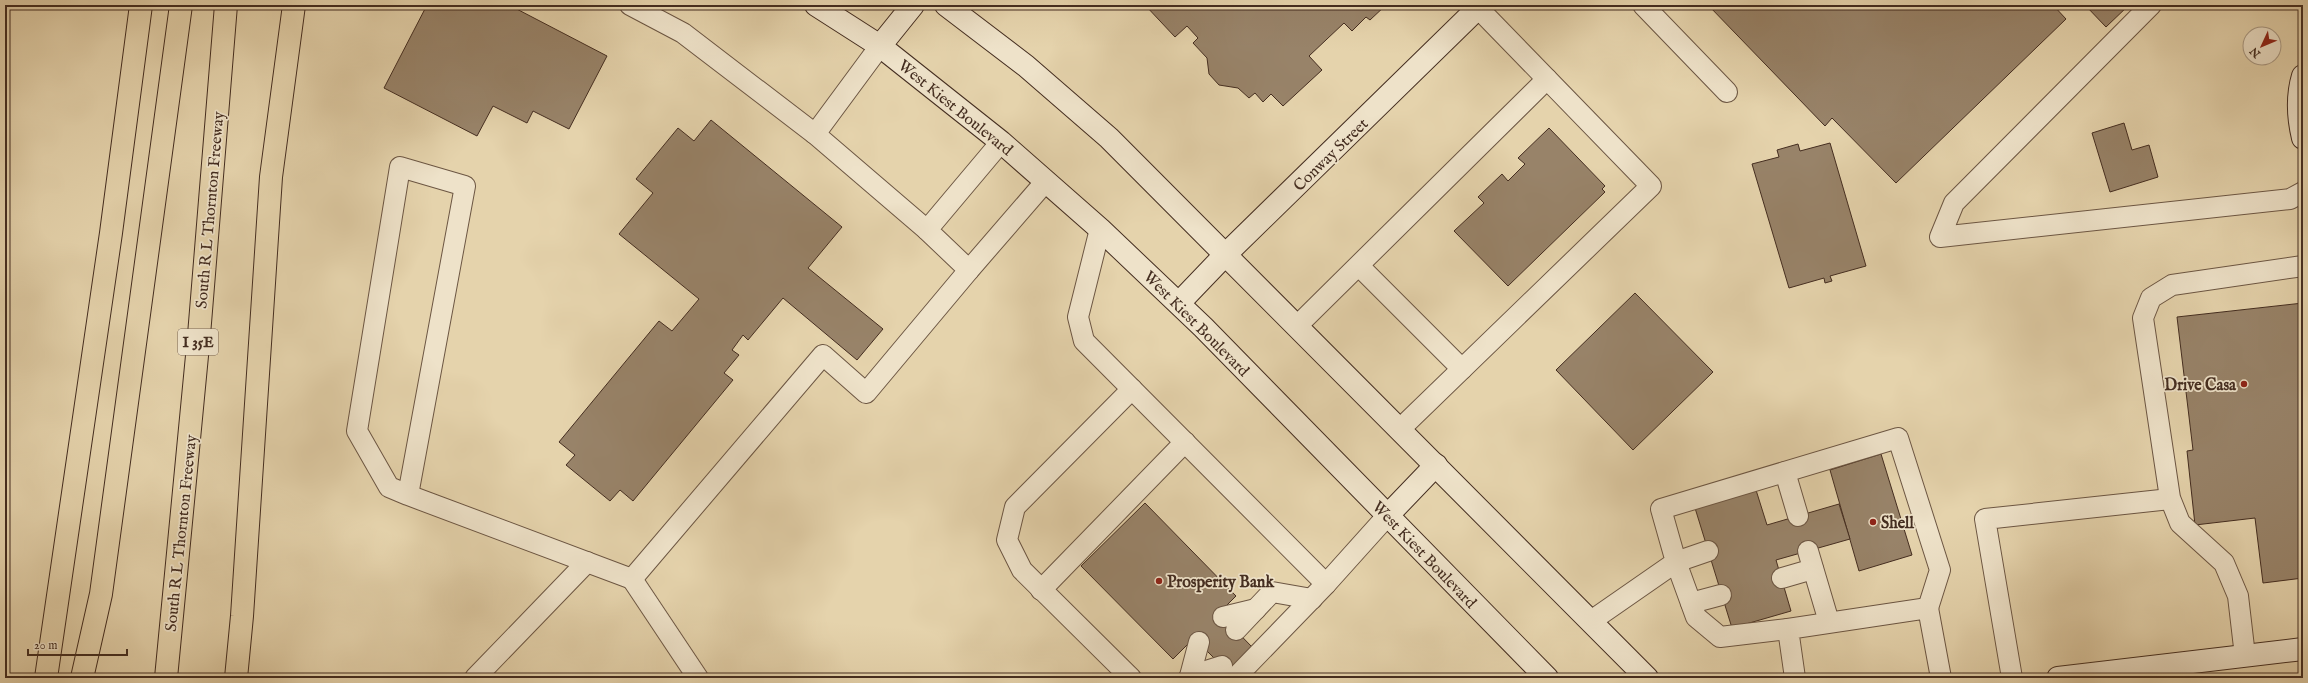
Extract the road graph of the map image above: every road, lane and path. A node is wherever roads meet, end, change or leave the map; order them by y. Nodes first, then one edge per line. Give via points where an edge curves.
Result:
1 (140, 5) edge
2 (181, 5) edge
3 (226, 5) edge
4 (294, 5) edge
5 (630, 5) edge
6 (816, 5) edge
7 (913, 5) edge
8 (946, 5) edge
9 (1643, 5) edge
10 (2151, 5) edge
11 (1480, 6) edge
12 (880, 46) junction
13 (2303, 76) edge
14 (1548, 79) junction
15 (1727, 92) dead end
16 (815, 134) junction
17 (2303, 138) edge
18 (1001, 142) junction
19 (1046, 181) junction
20 (2303, 192) edge
21 (927, 230) junction
22 (1100, 230) junction
23 (1226, 254) junction
24 (1359, 266) junction
25 (2303, 266) edge
26 (970, 270) junction
27 (1179, 304) junction
28 (1297, 326) junction
29 (1462, 369) junction
30 (1132, 389) junction
31 (1400, 429) junction
32 (1185, 442) junction
33 (1436, 465) junction
34 (1785, 472) junction
35 (408, 495) junction
36 (2170, 499) junction
37 (1388, 515) junction
38 (1798, 516) dead end
39 (1708, 551) dead end
40 (587, 562) junction
41 (1676, 562) junction
42 (1782, 578) dead end
43 (632, 579) junction
44 (1326, 584) junction
45 (1041, 590) junction
46 (1721, 595) dead end
47 (1312, 599) junction
48 (1691, 603) junction
49 (1928, 608) junction
50 (1256, 609) junction
51 (1591, 621) junction
52 (1829, 622) junction
53 (1788, 629) junction
54 (2303, 649) edge
55 (2245, 656) junction
56 (1217, 660) edge
57 (1190, 677) edge
58 (46, 678) edge
59 (82, 678) edge
60 (166, 678) edge
61 (236, 678) edge
62 (475, 678) edge
63 (698, 678) edge
64 (1131, 678) edge
65 (1546, 678) edge
66 (1647, 678) edge
67 (1795, 678) edge
68 (1941, 678) edge
69 (2012, 678) edge
70 (2058, 678) edge

1 - 58 highway via 111,233
2 - 59 highway via 101,594
3 - 60 highway, South R L Thornton Freeway / I 35E via 198,351
4 - 61 highway via 271,177
5 - 16 lane via 683,33
6 - 12 main road, West Kiest Boulevard
7 - 12 main road
8 - 23 main road via 1026,66 1109,138
9 - 15 lane
10 - 20 lane via 1954,203 1940,238 2290,199
11 - 14 lane
11 - 23 main road, Conway Street
12 - 16 lane
12 - 18 main road, West Kiest Boulevard
13 - 17 main road via 2299,90
14 - 24 lane
14 - 29 lane via 1652,186
16 - 21 lane
18 - 19 main road, West Kiest Boulevard
18 - 21 lane
19 - 22 main road, West Kiest Boulevard
19 - 26 lane
21 - 26 lane
22 - 27 main road, West Kiest Boulevard
22 - 30 lane via 1078,317 1084,341
23 - 27 main road, Conway Street
23 - 28 main road
24 - 28 lane
24 - 29 lane
25 - 36 lane via 2172,285 2151,298 2143,318
26 - 43 lane via 866,393 823,355
27 - 37 main road, West Kiest Boulevard
28 - 31 main road
29 - 31 lane
30 - 32 lane
30 - 45 lane via 1014,507 1007,540 1022,570
31 - 33 main road
32 - 44 lane
32 - 45 lane
33 - 37 main road
33 - 51 main road
34 - 38 lane
34 - 41 lane via 1661,508
34 - 49 lane via 1898,438 1940,570
35 - 35 lane via 389,488 357,431 400,167 465,186
35 - 40 lane
36 - 55 lane via 2180,523 2224,563 2238,596
36 - 69 lane via 1985,519
37 - 44 lane
37 - 65 main road, West Kiest Boulevard
39 - 41 lane
40 - 43 lane
40 - 62 lane
41 - 48 lane
41 - 51 lane
42 - 52 lane via 1811,560
43 - 63 lane
44 - 47 lane
45 - 64 lane
46 - 48 lane
47 - 50 lane via 1272,592
47 - 56 lane
48 - 53 lane via 1696,617 1720,637
49 - 52 lane
49 - 68 lane
50 - 50 lane via 1235,629
51 - 66 main road
52 - 53 lane
53 - 67 lane
54 - 55 main road
55 - 70 main road
56 - 57 lane

